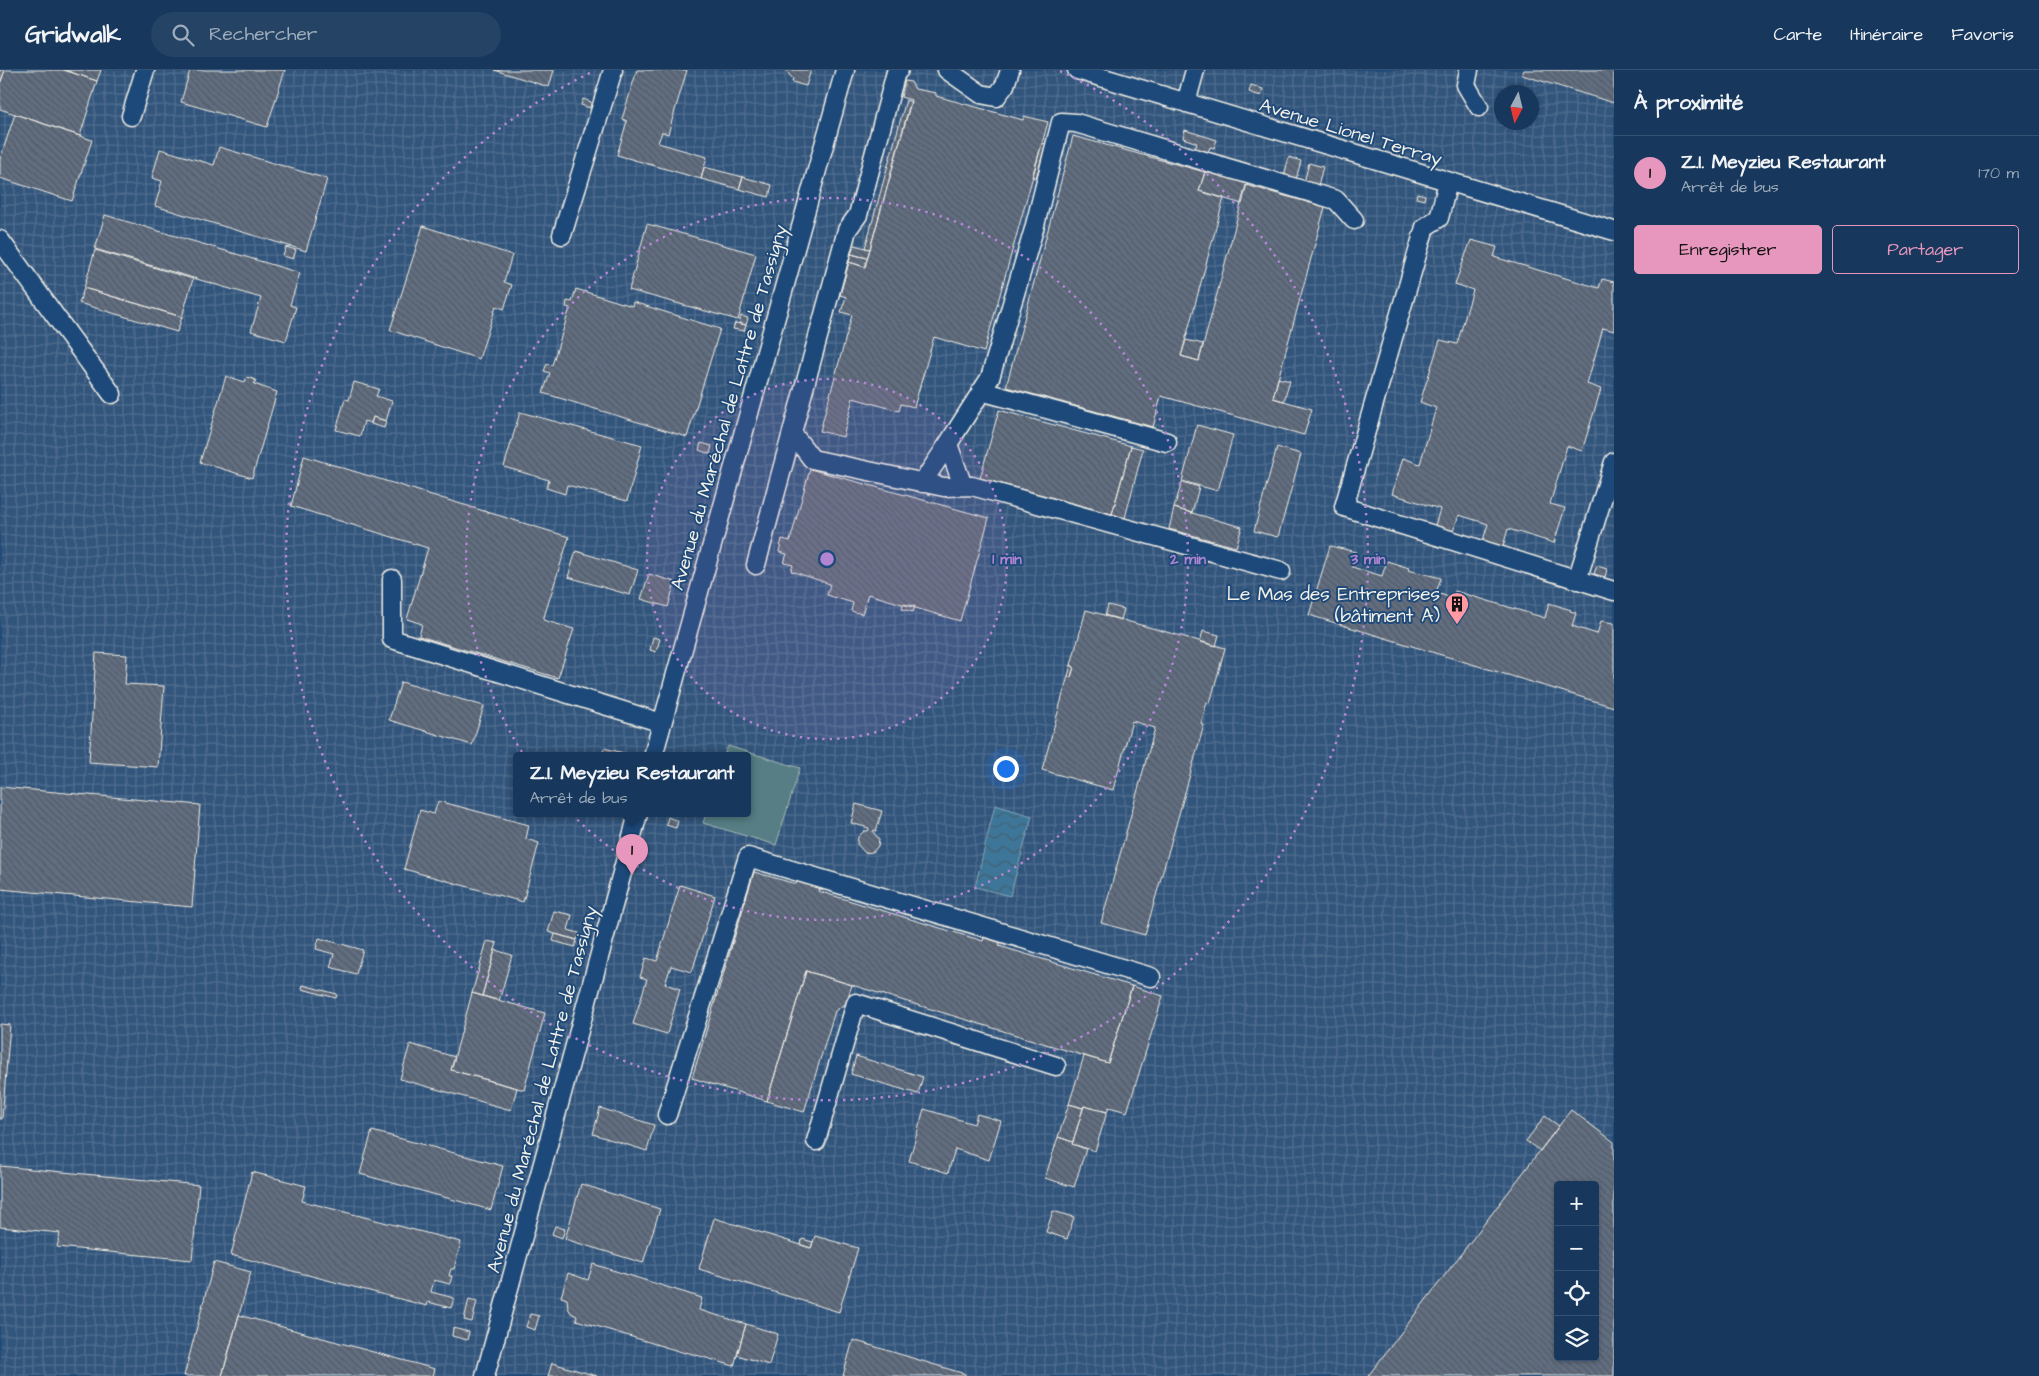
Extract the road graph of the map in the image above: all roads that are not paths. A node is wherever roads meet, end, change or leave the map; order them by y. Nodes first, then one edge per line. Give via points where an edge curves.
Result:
1 (145, 70) edge
2 (613, 70) edge
3 (845, 70) edge
4 (899, 70) edge
5 (947, 70) edge
6 (1010, 70) edge
7 (1077, 70) edge
8 (1196, 70) edge
9 (1469, 70) edge
10 (1186, 103) junction
11 (1479, 107) dead end
12 (131, 116) dead end
13 (1448, 182) junction
14 (1354, 220) dead end
15 (1614, 231) edge
16 (562, 235) dead end
17 (0, 240) edge
18 (981, 391) junction
19 (112, 394) dead end
20 (792, 432) junction
21 (1167, 442) dead end
22 (948, 444) junction
23 (1614, 462) edge
24 (922, 483) junction
25 (963, 486) junction
26 (756, 565) dead end
27 (1281, 571) dead end
28 (392, 579) dead end
29 (1577, 580) junction
30 (1614, 591) edge
31 (662, 723) junction
32 (654, 752) edge
33 (637, 817) edge
34 (1151, 977) dead end
35 (1056, 1066) dead end
36 (667, 1115) dead end
37 (816, 1141) dead end
38 (485, 1376) edge

1 - 12 street
2 - 16 street
3 - 31 street, Avenue du Maréchal de Lattre de Tassigny
4 - 20 street via 858,216 847,230
5 - 6 street via 981,94 996,97
7 - 10 street, Avenue Lionel Terray
8 - 10 street
9 - 11 street via 1466,84
10 - 13 street, Avenue Lionel Terray
13 - 15 street, Avenue Lionel Terray
13 - 29 street via 1439,218 1426,227 1344,507
14 - 18 street via 1336,200 1076,123 1061,122 1034,229 990,378
17 - 19 street
18 - 21 street
18 - 22 street
20 - 24 street via 812,459
20 - 26 street
22 - 24 street
22 - 25 street
23 - 29 street
24 - 25 street
25 - 27 street
28 - 31 street via 392,639
29 - 30 street
31 - 32 street, Avenue du Maréchal de Lattre de Tassigny
33 - 38 street, Avenue du Maréchal de Lattre de Tassigny
34 - 36 street via 748,857
35 - 37 street via 856,1003

